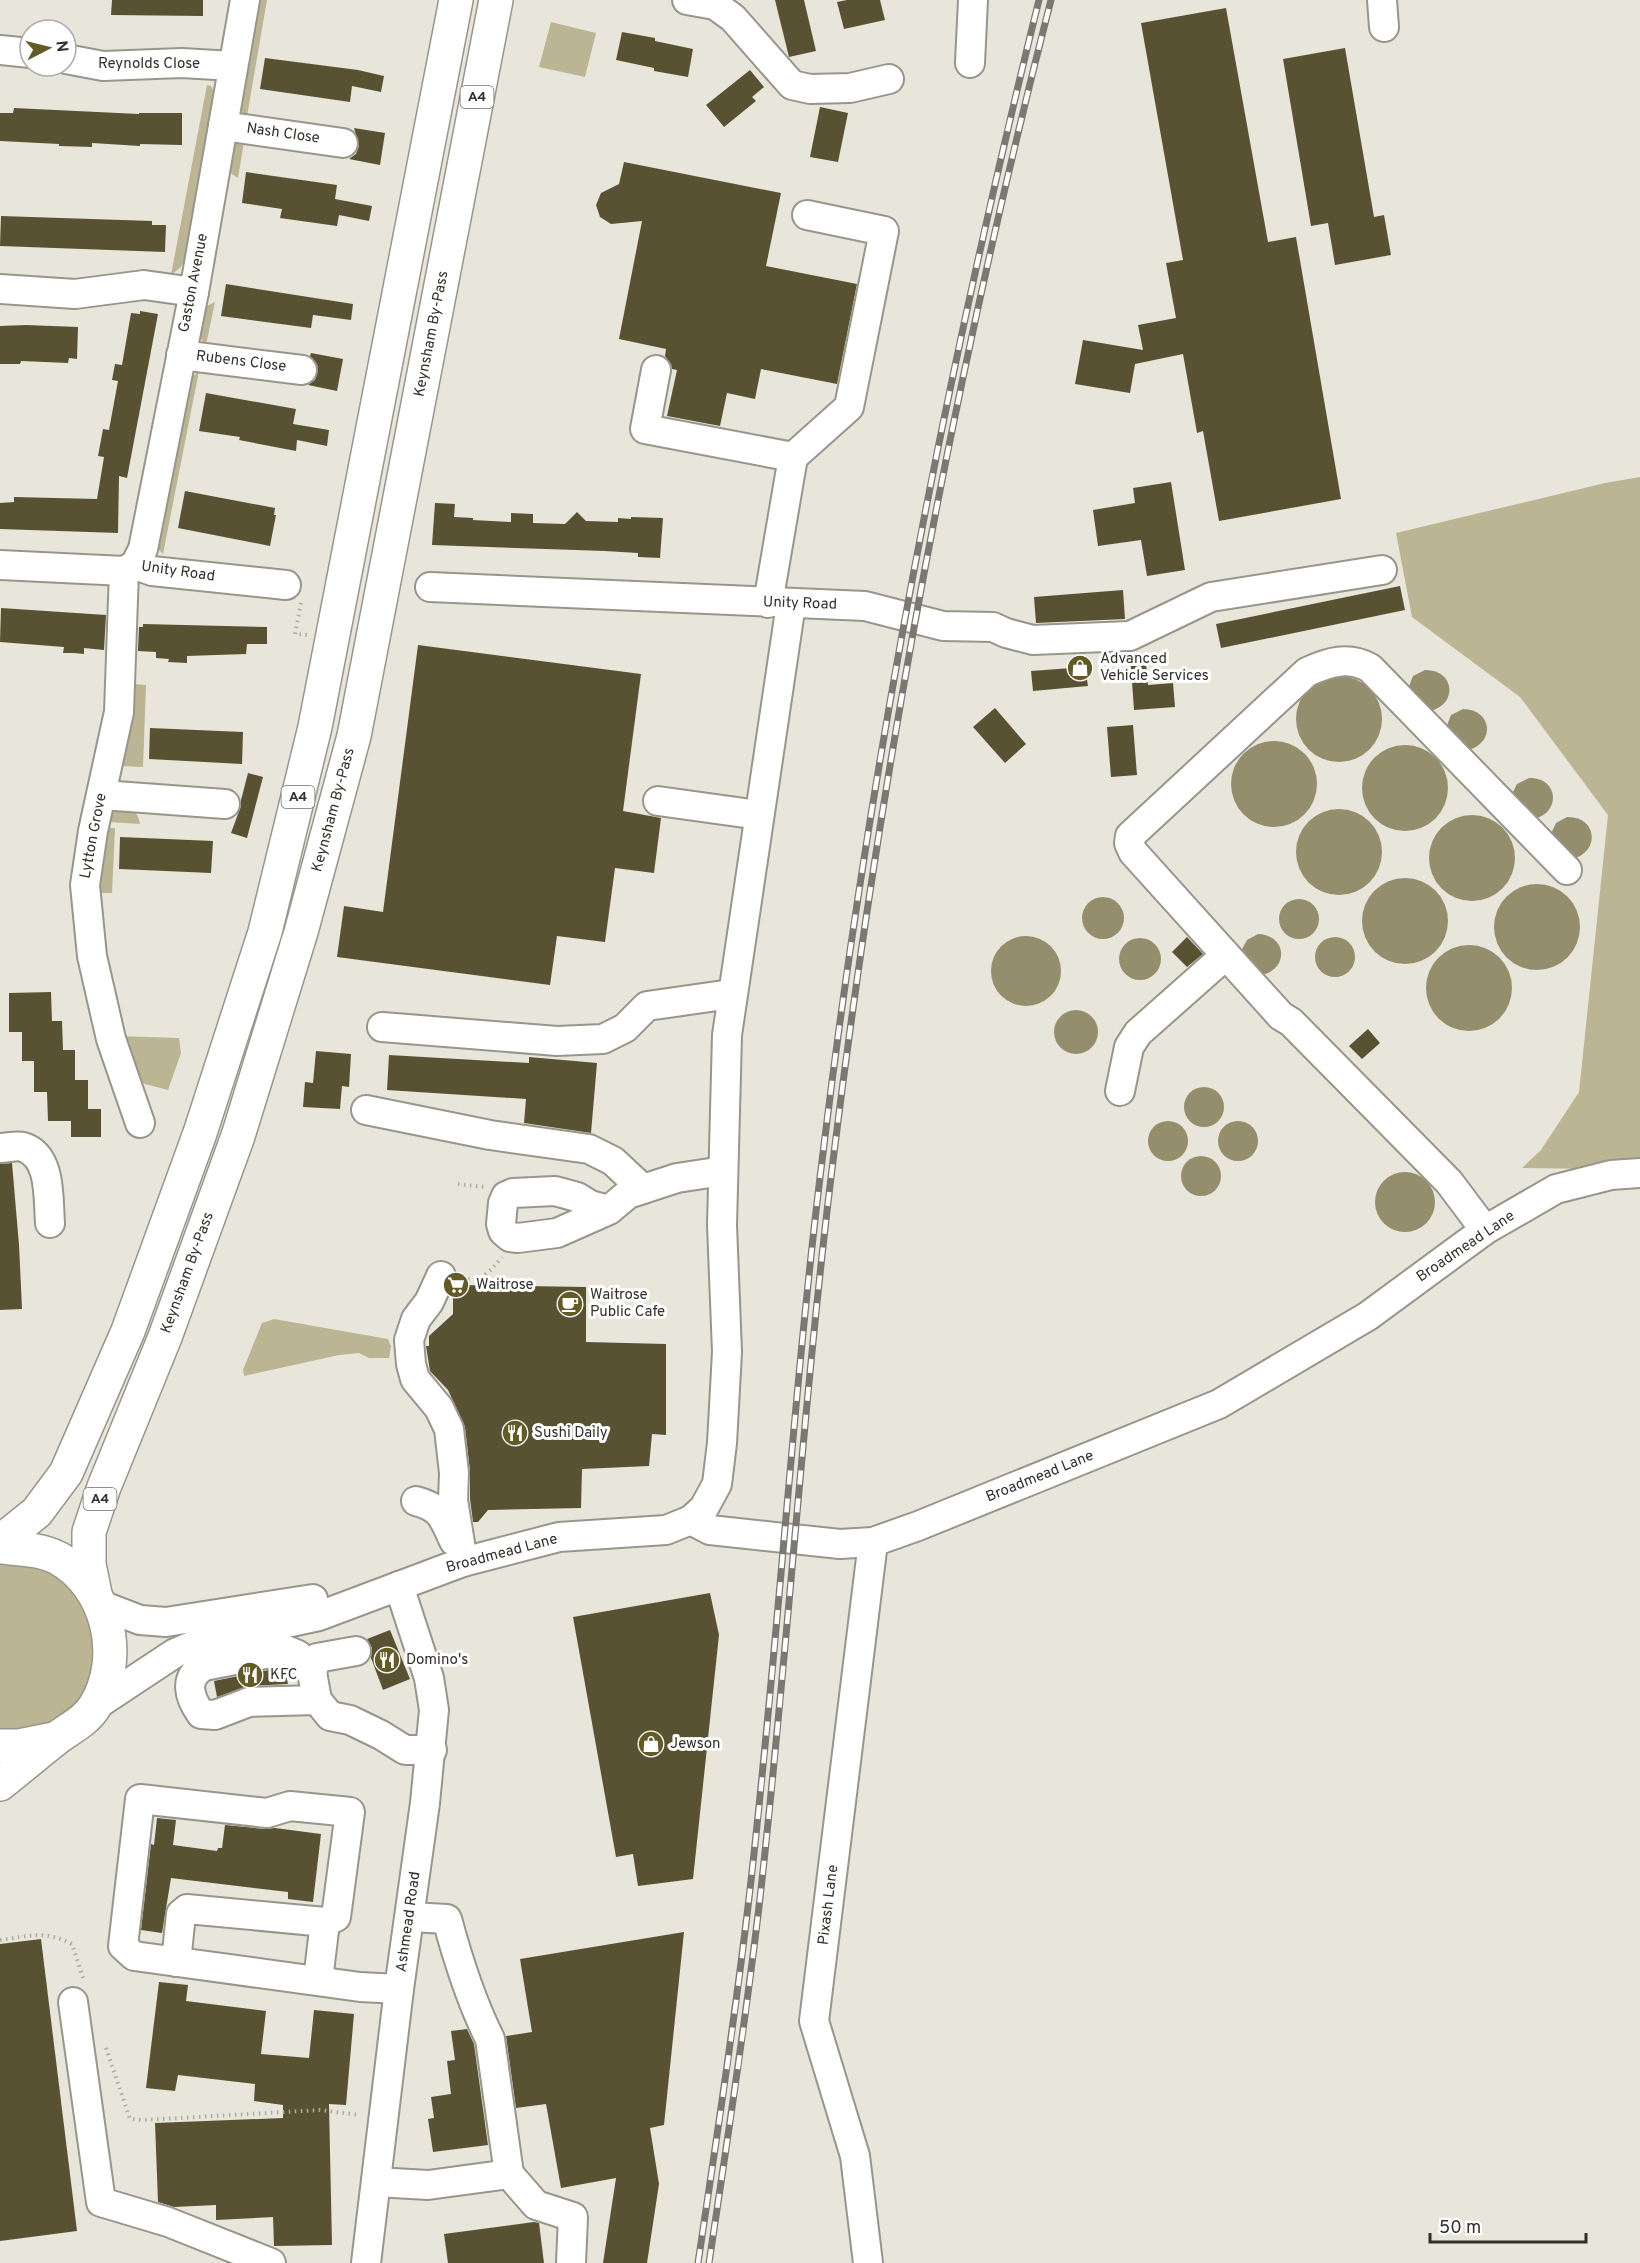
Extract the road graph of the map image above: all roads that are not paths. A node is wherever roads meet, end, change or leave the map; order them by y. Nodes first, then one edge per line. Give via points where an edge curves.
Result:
1 (245, 0) edge
2 (456, 0) edge
3 (496, 0) edge
4 (687, 0) edge
5 (973, 0) edge
6 (0, 50) edge
7 (18, 52) edge
8 (78, 61) edge
9 (970, 63) dead end
10 (233, 66) junction
11 (889, 79) dead end
12 (222, 126) junction
13 (343, 142) dead end
14 (807, 215) dead end
15 (0, 289) edge
16 (194, 292) junction
17 (181, 355) junction
18 (302, 370) dead end
19 (656, 370) dead end
20 (793, 457) junction
21 (0, 565) edge
22 (130, 568) junction
23 (1382, 570) dead end
24 (286, 585) road end
25 (430, 587) dead end
26 (779, 604) junction
27 (102, 795) junction
28 (658, 801) dead end
29 (225, 804) dead end
30 (759, 815) junction
31 (1567, 870) dead end
32 (1226, 955) junction
33 (731, 994) junction
34 (382, 1027) dead end
35 (1120, 1091) dead end
36 (366, 1110) dead end
37 (140, 1123) dead end
38 (0, 1148) edge
39 (723, 1172) junction
40 (1640, 1173) edge
41 (643, 1189) junction
42 (609, 1210) junction
43 (50, 1222) dead end
44 (1485, 1230) junction
45 (441, 1276) road end
46 (452, 1448) junction
47 (691, 1520) junction
48 (0, 1542) edge
49 (873, 1542) junction
50 (0, 1547) edge
51 (463, 1562) junction
52 (393, 1588) junction
53 (98, 1600) junction
54 (356, 1652) dead end
55 (312, 1672) junction
56 (317, 1700) junction
57 (95, 1706) junction
58 (59, 1737) junction
59 (0, 1746) edge
60 (432, 1750) junction
61 (0, 1784) edge
62 (410, 1917) junction
63 (325, 1922) junction
64 (176, 1962) junction
65 (318, 1980) junction
66 (399, 1989) junction
67 (80, 1996) road end
68 (509, 2174) junction
69 (376, 2182) junction
70 (271, 2263) edge
71 (366, 2263) edge
72 (571, 2263) edge
73 (868, 2263) edge

1 - 10 street, Gaston Avenue
2 - 48 highway, A4 via 318,716 265,932 200,1132 128,1331 66,1473 37,1512
3 - 53 highway, Keynsham By-Pass / A4 via 354,736 301,932 238,1136 89,1532 89,1564
4 - 11 street via 715,5 733,18 792,85 810,89 850,88
5 - 9 street
6 - 7 street
8 - 10 street, Reynolds Close via 103,66
10 - 12 street, Gaston Avenue
12 - 13 street, Nash Close
12 - 16 street, Gaston Avenue
14 - 20 street via 884,231 849,407
15 - 16 street via 75,294 144,285
16 - 17 street, Gaston Avenue
17 - 18 street, Rubens Close
17 - 22 street, Gaston Avenue via 143,549
19 - 20 street via 645,429
20 - 26 street
21 - 22 street, Unity Road
22 - 24 street, Unity Road
22 - 27 street, Lytton Grove via 119,712
23 - 26 street, Unity Road via 1211,597 1130,636 1033,640 993,627 943,626 865,606
25 - 26 street, Unity Road
26 - 30 street
27 - 29 street
27 - 37 street, Lytton Grove via 85,885 92,956 111,1039 141,1093
28 - 30 street
30 - 33 street
31 - 32 street via 1370,668 1343,660 1322,665 1307,672 1130,836 1134,852
32 - 35 street via 1138,1033 1130,1047
32 - 44 street via 1281,1016 1449,1182
33 - 34 street via 647,1006 626,1028 603,1039 557,1041
33 - 39 street
36 - 41 street via 490,1135 589,1149 613,1161
38 - 43 street via 22,1146 42,1164
39 - 41 street via 677,1178
39 - 47 street via 727,1352 722,1443 717,1484 704,1508
40 - 44 street, Broadmead Lane via 1611,1175 1556,1189
41 - 42 street via 628,1194
42 - 42 street via 557,1233 510,1237 501,1224 503,1203 513,1192 555,1191
44 - 49 street, Broadmead Lane via 1368,1316 1219,1404
45 - 46 street via 416,1319 409,1340 415,1379 439,1408
46 - 51 street via 453,1500
46 - 51 street via 441,1483 422,1503 441,1512
47 - 49 street, Broadmead Lane via 710,1530 840,1544
47 - 51 street, Broadmead Lane via 666,1530 559,1537
49 - 73 street, Pixash Lane via 814,2020 855,2156
50 - 53 highway, A4 via 34,1550 57,1558 79,1573
51 - 52 street, Broadmead Lane
52 - 53 street, Broadmead Lane via 166,1622 140,1620
52 - 57 street, Broadmead Lane via 319,1616 203,1641 175,1653
52 - 60 street, Ashmead Road via 429,1678 434,1710
53 - 57 highway, A4 via 110,1647 107,1678
54 - 55 street via 317,1658
55 - 56 street
55 - 56 street via 298,1654 286,1650 204,1666 195,1671 190,1683 193,1702 201,1714 215,1715 249,1702
56 - 60 street via 330,1716 350,1720 405,1750
57 - 58 highway, A4 via 80,1723
58 - 59 highway, A4
58 - 61 highway, A4
60 - 62 street, Ashmead Road
62 - 66 street, Ashmead Road
62 - 68 street via 447,1919 459,1962 490,2039
63 - 64 street via 187,1909 181,1914
63 - 64 street via 336,1917 350,1812 290,1806 267,1813 140,1799 123,1946 134,1956
63 - 65 street
64 - 65 street
65 - 66 street
66 - 69 street, Ashmead Road
67 - 70 street via 101,2202 168,2222
68 - 69 street via 428,2185
68 - 72 street via 537,2205 573,2217
69 - 71 street, Ashmead Road

